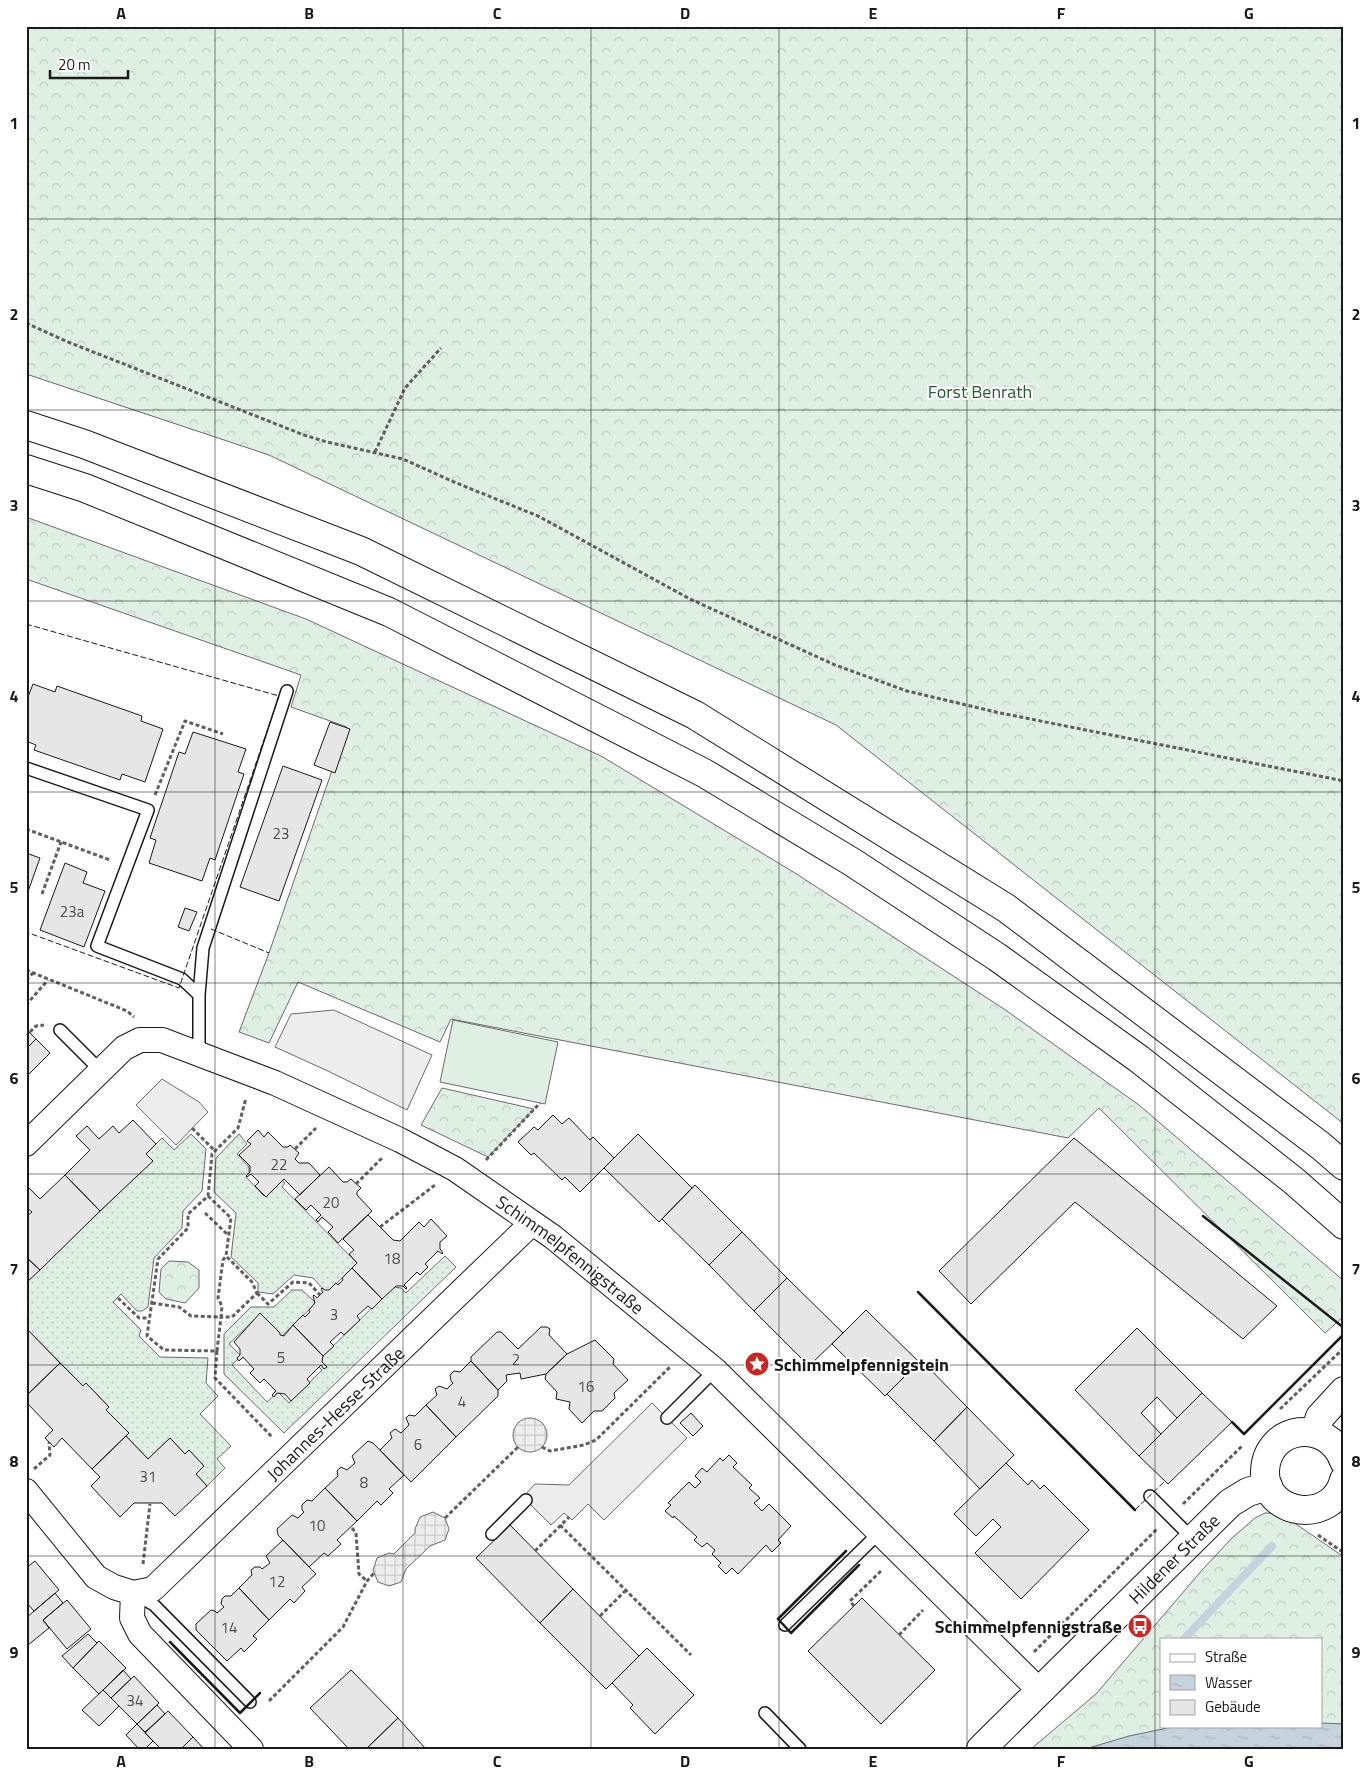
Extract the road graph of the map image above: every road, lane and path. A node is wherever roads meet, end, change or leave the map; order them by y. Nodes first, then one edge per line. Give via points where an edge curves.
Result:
1 (26, 323) edge
2 (441, 348) dead end
3 (26, 425) edge
4 (375, 452) junction
5 (26, 469) edge
6 (287, 691) dead end
7 (223, 734) dead end
8 (26, 768) edge
9 (1344, 781) edge
10 (148, 810) junction
11 (26, 829) edge
12 (61, 842) junction
13 (127, 867) junction
14 (42, 894) dead end
15 (26, 970) edge
16 (33, 973) junction
17 (26, 980) edge
18 (48, 980) junction
19 (199, 995) junction
20 (26, 1005) edge
21 (60, 1030) dead end
22 (162, 1040) junction
23 (199, 1054) junction
24 (101, 1071) junction
25 (253, 1074) junction
26 (540, 1103) dead end
27 (192, 1128) dead end
28 (400, 1140) junction
29 (26, 1144) edge
30 (215, 1151) junction
31 (1344, 1166) edge
32 (455, 1169) junction
33 (356, 1184) dead end
34 (476, 1184) junction
35 (208, 1196) junction
36 (205, 1213) dead end
37 (532, 1223) junction
38 (1344, 1225) edge
39 (380, 1227) dead end
40 (228, 1235) junction
41 (226, 1256) junction
42 (257, 1293) junction
43 (320, 1295) dead end
44 (118, 1298) dead end
45 (152, 1303) junction
46 (221, 1317) junction
47 (149, 1318) junction
48 (689, 1348) junction
49 (217, 1351) junction
50 (715, 1370) junction
51 (1344, 1391) edge
52 (667, 1418) dead end
53 (1315, 1432) junction
54 (49, 1442) dead end
55 (518, 1446) dead end
56 (542, 1447) dead end
57 (290, 1457) junction
58 (1344, 1461) edge
59 (1344, 1480) edge
60 (29, 1481) edge
61 (1268, 1486) junction
62 (1150, 1496) dead end
63 (526, 1500) dead end
64 (150, 1504) dead end
65 (569, 1517) dead end
66 (446, 1518) dead end
67 (560, 1525) junction
68 (352, 1528) dead end
69 (880, 1532) junction
70 (492, 1534) dead end
71 (1193, 1539) junction
72 (535, 1551) dead end
73 (900, 1552) junction
74 (374, 1573) dead end
75 (367, 1581) junction
76 (626, 1590) junction
77 (941, 1592) junction
78 (136, 1593) junction
79 (854, 1606) dead end
80 (600, 1616) dead end
81 (784, 1625) dead end
82 (899, 1634) dead end
83 (691, 1655) dead end
84 (1040, 1690) junction
85 (250, 1702) dead end
86 (765, 1713) dead end
87 (244, 1741) edge
88 (800, 1749) edge
89 (981, 1749) edge

1 - 4 path via 304,435
2 - 4 path via 405,388
3 - 31 main road via 84,444 361,551 695,715 1006,908
4 - 9 path via 403,459 538,516 690,599 835,665 907,691 1000,713
5 - 38 main road via 85,488 389,612 704,773 852,862 997,957 1139,1059
6 - 19 lane via 203,948
7 - 10 path via 185,721
8 - 10 lane
10 - 13 lane
11 - 12 path
12 - 13 path
12 - 14 path
13 - 19 lane via 97,946 182,979
15 - 16 path
16 - 17 path
16 - 18 path
18 - 20 path
18 - 22 path via 127,1011
19 - 23 lane
21 - 24 lane
22 - 23 street, Schimmelpfennigstraße
22 - 24 street, Schimmelpfennigstraße via 140,1040 124,1048
23 - 25 street, Schimmelpfennigstraße
24 - 29 street, Schimmelpfennigstraße
25 - 28 street, Schimmelpfennigstraße
25 - 30 path via 238,1128
26 - 34 path via 488,1157
27 - 30 path
28 - 32 street, Schimmelpfennigstraße
28 - 33 path
30 - 35 path via 212,1154
32 - 34 street, Schimmelpfennigstraße
32 - 39 path
34 - 37 street, Schimmelpfennigstraße
35 - 40 path via 230,1218
35 - 45 path via 188,1214 188,1228 158,1259
36 - 40 path
37 - 48 street, Schimmelpfennigstraße
37 - 57 street, Johannes-Hesse-Straße
40 - 41 path
41 - 42 path via 252,1282
41 - 46 path via 218,1298 222,1306
42 - 43 path via 268,1304 293,1282 309,1283
42 - 46 path via 232,1317
44 - 47 path via 139,1318
45 - 46 path via 179,1307 191,1316
45 - 47 path
46 - 49 path
47 - 49 path via 148,1336 164,1350
48 - 50 street, Schimmelpfennigstraße
48 - 56 path via 596,1440 550,1451
49 - 57 path via 215,1378
50 - 52 lane
50 - 69 street, Schimmelpfennigstraße
51 - 53 main road via 1320,1417
53 - 58 main road via 1334,1443
53 - 61 main road via 1303,1431 1280,1440 1267,1461 1265,1474
54 - 60 path via 50,1455
55 - 66 path
57 - 78 street, Johannes-Hesse-Straße via 153,1589
59 - 61 main road via 1338,1494 1329,1503 1306,1511 1294,1510 1283,1504
60 - 78 street via 96,1577 114,1587
61 - 71 main road, Hildener Straße via 1248,1492 1230,1503
62 - 71 lane
63 - 70 lane
64 - 78 path
65 - 67 path
67 - 72 path
67 - 76 path
68 - 75 path via 356,1533 359,1574
69 - 73 street, Schimmelpfennigstraße
69 - 81 lane
71 - 84 main road, Hildener Straße
73 - 77 street, Schimmelpfennigstraße
73 - 79 path via 850,1601
74 - 75 path
75 - 87 path via 344,1627
76 - 80 path
76 - 83 path
77 - 82 path
77 - 84 street, Schimmelpfennigstraße
78 - 85 lane via 154,1605
78 - 87 street via 132,1618 140,1634
84 - 89 main road, Hildener Straße
86 - 88 lane

